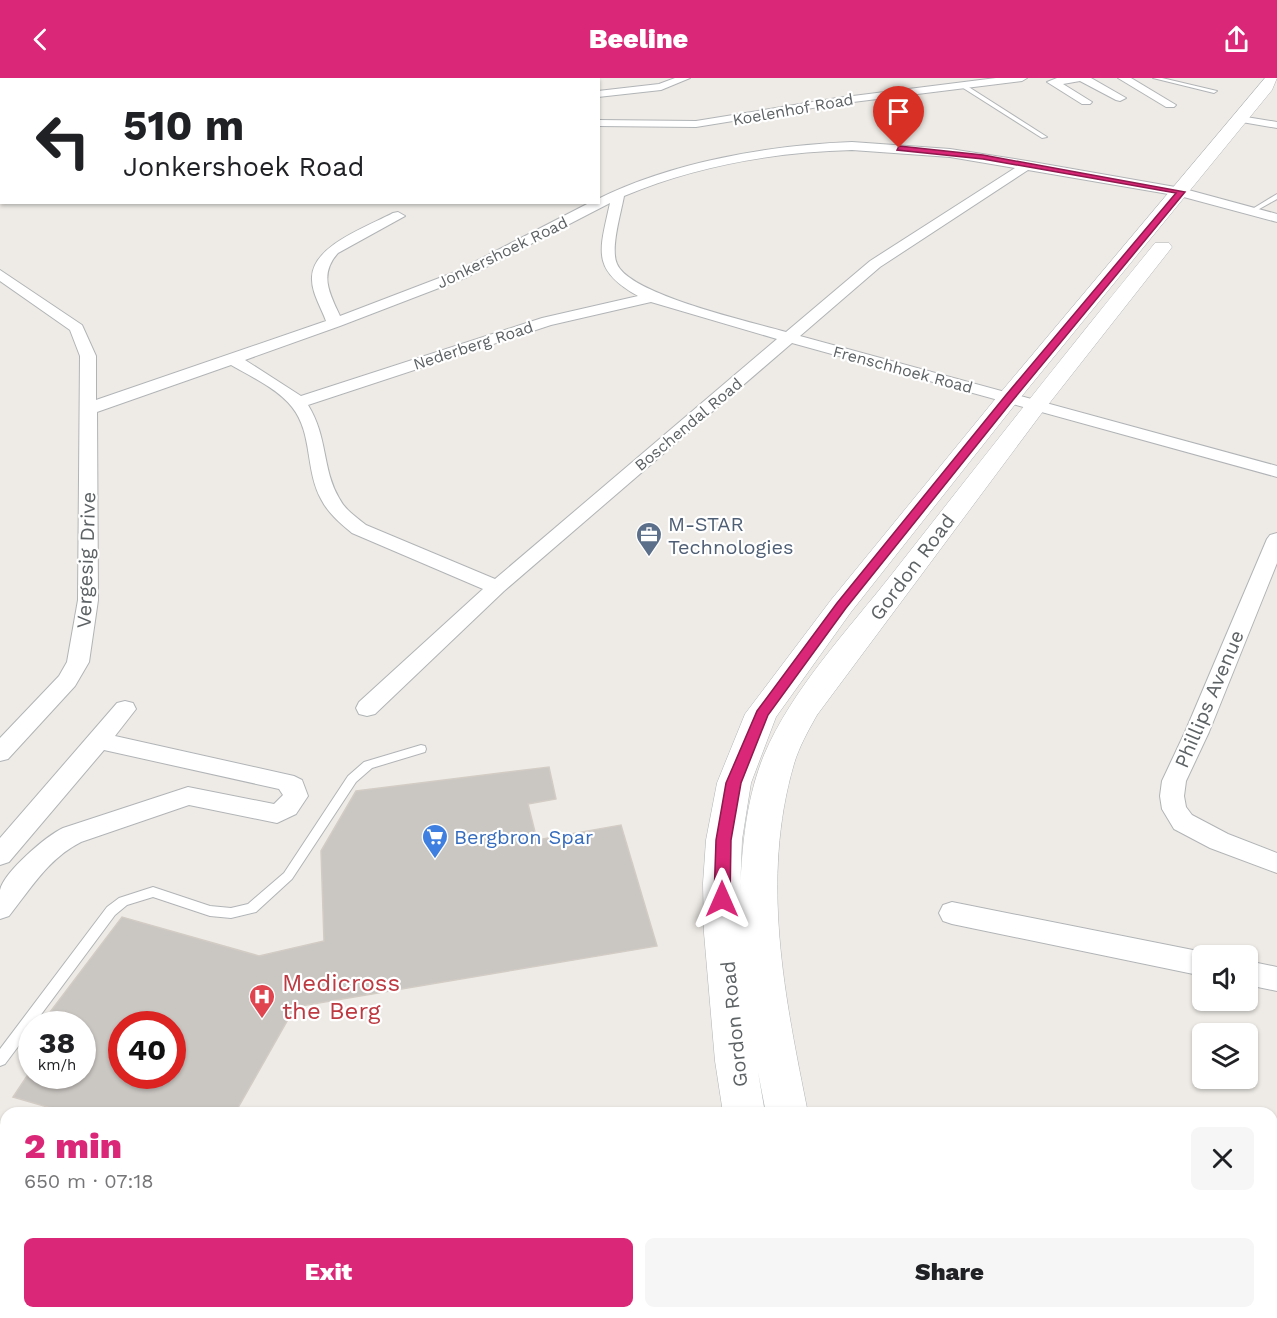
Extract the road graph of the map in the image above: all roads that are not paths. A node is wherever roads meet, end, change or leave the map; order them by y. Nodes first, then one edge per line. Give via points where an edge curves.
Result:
1 (685, 78) edge
2 (1022, 78) edge
3 (1081, 78) edge
4 (1123, 78) edge
5 (1155, 78) edge
6 (1272, 78) edge
7 (962, 85) junction
8 (1214, 91) dead end
9 (600, 94) edge
10 (1120, 98) dead end
11 (1277, 99) edge
12 (1086, 102) dead end
13 (1170, 105) dead end
14 (1259, 122) edge
15 (600, 123) edge
16 (1044, 138) dead end
17 (1028, 165) junction
18 (618, 194) junction
19 (1192, 194) junction
20 (1277, 196) edge
21 (600, 204) edge
22 (600, 204) edge
23 (1252, 211) junction
24 (398, 216) dead end
25 (1277, 218) edge
26 (572, 219) junction
27 (610, 238) junction
28 (0, 274) edge
29 (652, 297) junction
30 (335, 322) junction
31 (789, 338) junction
32 (232, 358) junction
33 (1023, 401) junction
34 (297, 403) junction
35 (88, 409) junction
36 (1277, 472) edge
37 (1277, 539) edge
38 (497, 587) junction
39 (368, 708) dead end
40 (124, 709) dead end
41 (98, 740) junction
42 (421, 749) dead end
43 (745, 752) junction
44 (0, 753) edge
45 (778, 762) junction
46 (0, 855) edge
47 (1277, 863) edge
48 (0, 908) edge
49 (952, 913) dead end
50 (1192, 962) edge
51 (1258, 975) edge
52 (1277, 979) edge
53 (0, 1060) edge
54 (743, 1107) edge
55 (787, 1107) edge

1 - 9 street via 661,87
2 - 7 street, Koelenhof Road
3 - 10 street
3 - 12 street via 1052,82
4 - 13 street
5 - 8 lane
6 - 14 street, Gordon Road
7 - 15 street, Koelenhof Road via 696,124
7 - 16 lane
11 - 14 street, Gordon Road
14 - 19 street, Gordon Road
17 - 18 street, Jonkershoek Road via 899,148 818,147 693,168
17 - 19 street, Jonkershoek Road
17 - 31 street, Boschendal Road via 875,264
18 - 21 street, Jonkershoek Road
18 - 27 street, Frenschhoek Road
19 - 23 street, Jonkershoek Road
19 - 33 street, Gordon Road
20 - 23 lane
22 - 26 street, Jonkershoek Road
23 - 25 street, Jonkershoek Road
24 - 30 street via 325,257 318,274 319,287
26 - 27 street via 601,224
26 - 30 street, Jonkershoek Road via 460,275
27 - 29 street, Frenschhoek Road via 610,266 628,284
28 - 35 street, Vergesig Drive via 77,328 87,356
29 - 31 street, Frenschhoek Road
29 - 34 street, Nederberg Road via 547,321
30 - 32 street, Jonkershoek Road
31 - 33 street, Frenschhoek Road
31 - 38 street, Boschendal Road
32 - 34 street
32 - 35 street, Jonkershoek Road
33 - 36 street, Frenschhoek Road
33 - 43 street, Gordon Road via 841,606 761,714
33 - 45 street, Gordon Road via 803,710
34 - 38 street via 309,426 323,486 334,510 359,529
35 - 44 street, Vergesig Drive via 88,600 78,662 67,681
37 - 47 street, Phillips Avenue via 1174,781 1172,796 1174,809 1184,822 1219,841
38 - 39 street, Boschendal Road
40 - 41 street
41 - 46 street
41 - 48 street via 285,783 293,786 296,796 277,814 200,797 181,797 72,835 45,853
42 - 53 lane via 368,765 352,779 288,876 252,908 231,913 210,911 153,892 123,901
43 - 45 street
43 - 54 street, Gordon Road via 734,783 721,883
45 - 55 street, Gordon Road via 762,823 757,887 762,966
49 - 50 street
51 - 52 street

